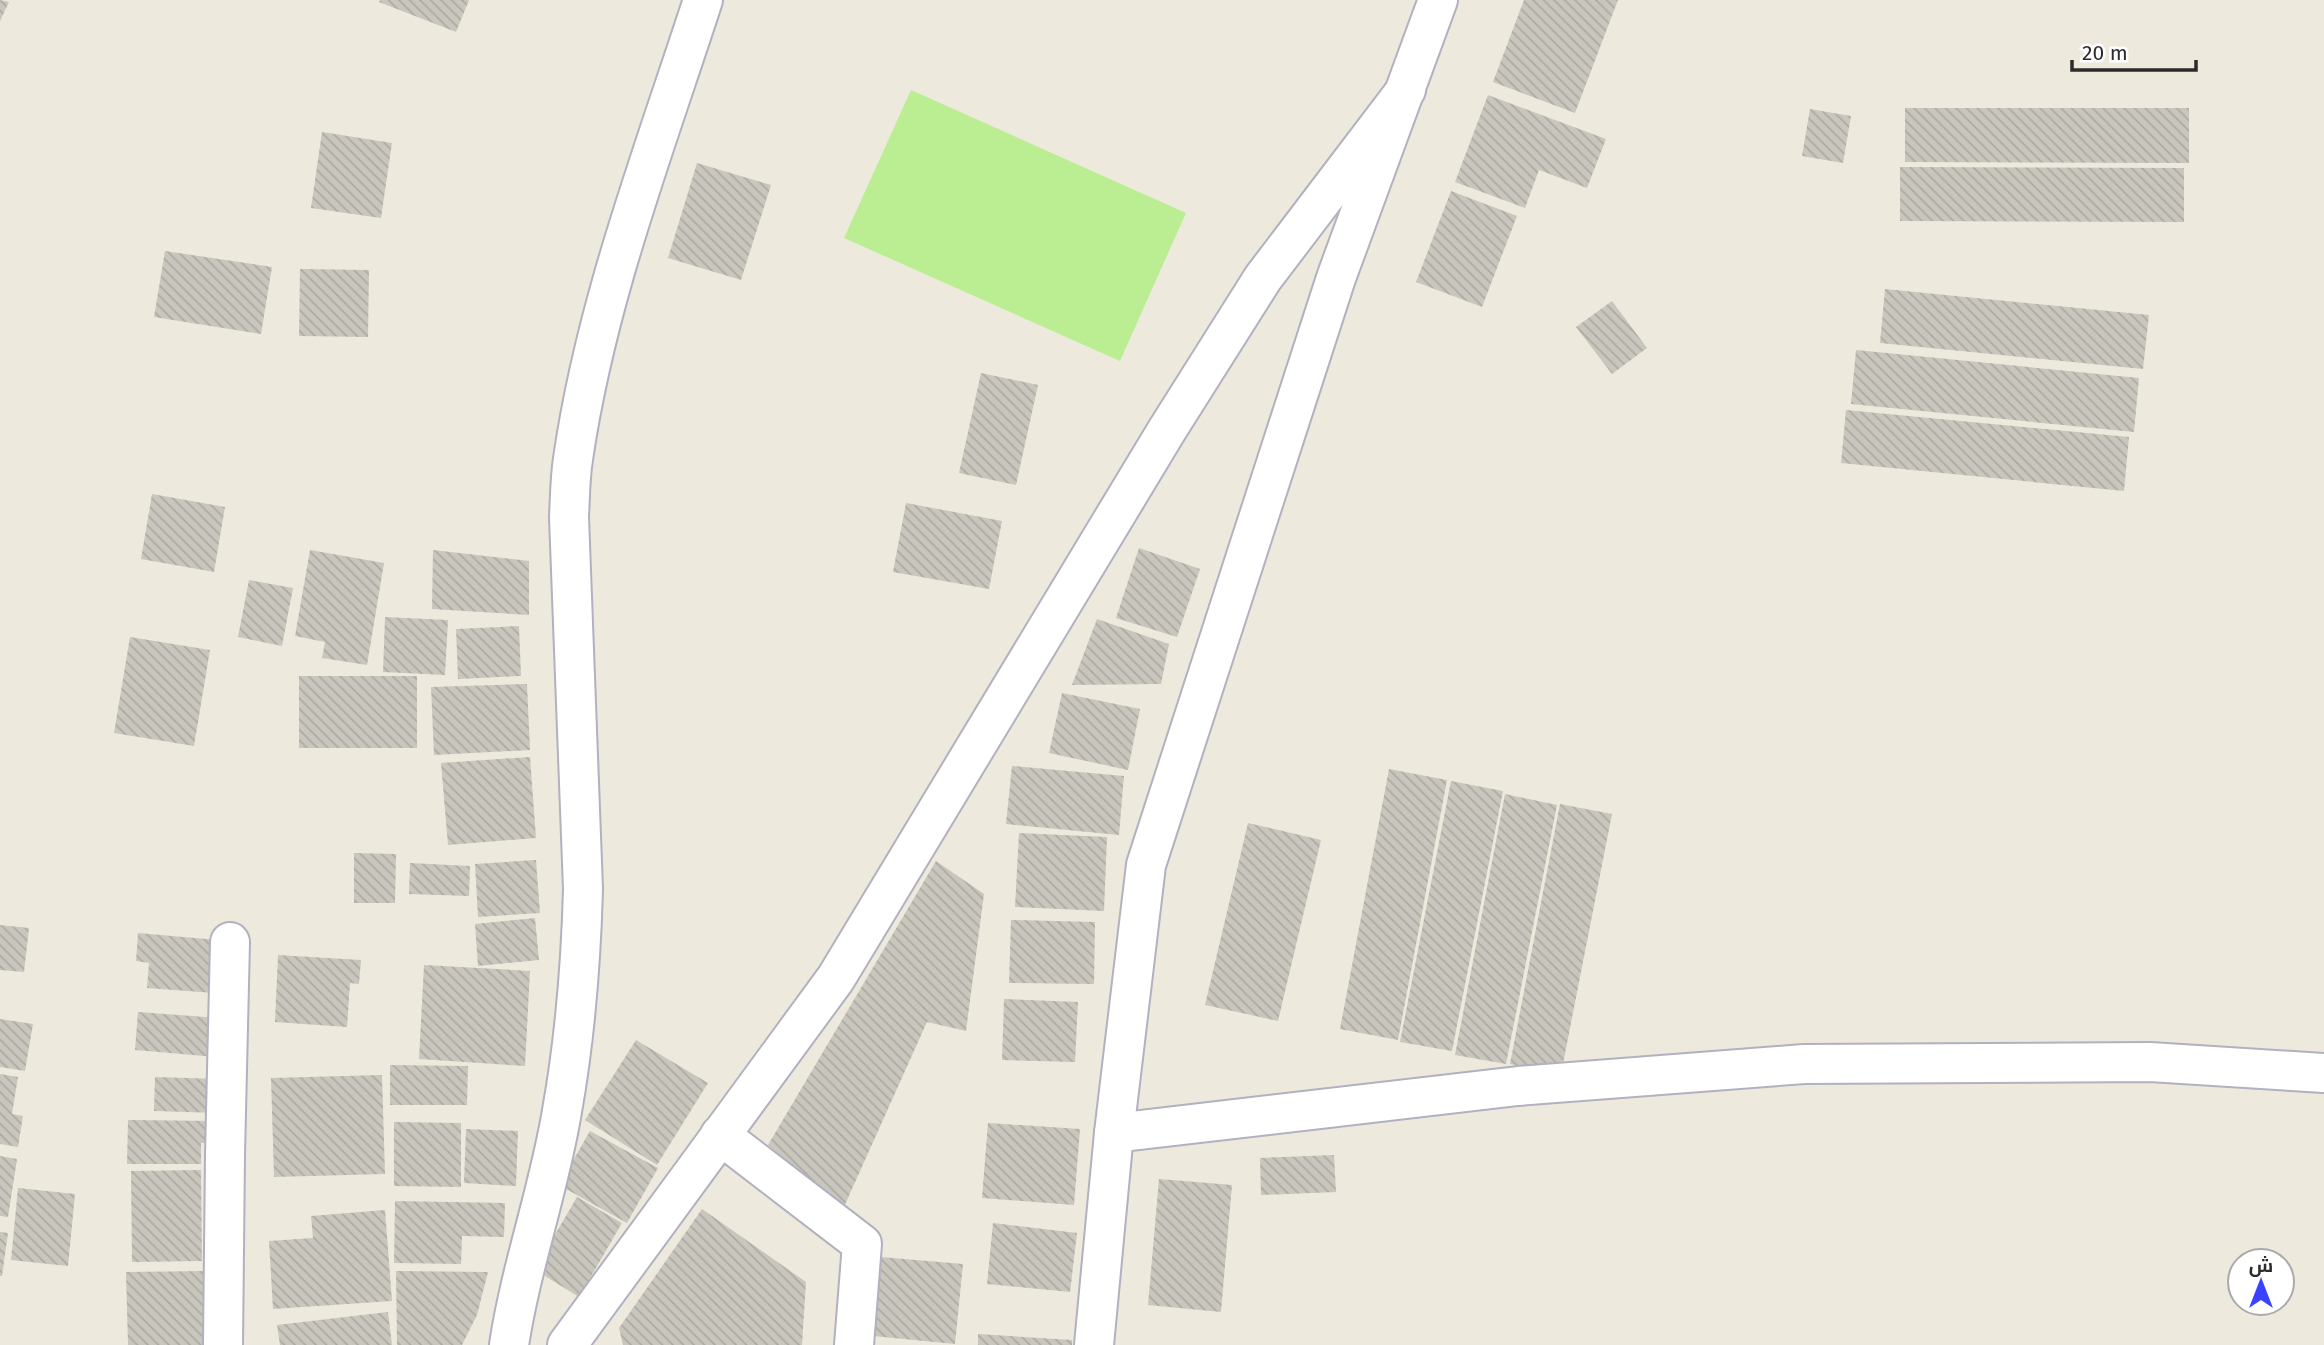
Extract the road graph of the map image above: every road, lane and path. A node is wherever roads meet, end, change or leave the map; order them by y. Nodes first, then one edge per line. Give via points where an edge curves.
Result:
1 (704, 0) edge
2 (1438, 0) edge
3 (1406, 90) junction
4 (230, 942) dead end
5 (2324, 1073) edge
6 (1114, 1133) junction
7 (720, 1135) junction
8 (223, 1345) edge
9 (509, 1345) edge
10 (566, 1345) edge
11 (853, 1345) edge
12 (1094, 1345) edge

1 - 9 street via 616,264 572,462 569,517 582,950 562,1112
2 - 3 street
3 - 6 street via 1336,278 1146,865
3 - 7 street via 1263,278 836,978
4 - 8 street
5 - 6 street via 2150,1062 1804,1064 1518,1086
6 - 12 street
7 - 10 street
7 - 11 street via 862,1244

